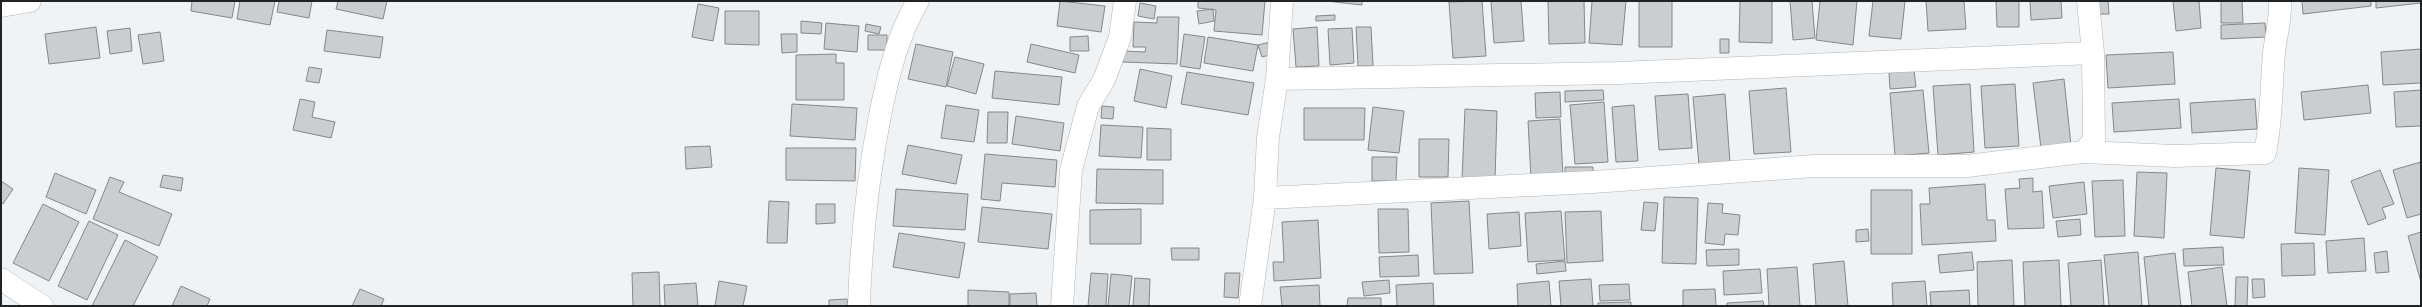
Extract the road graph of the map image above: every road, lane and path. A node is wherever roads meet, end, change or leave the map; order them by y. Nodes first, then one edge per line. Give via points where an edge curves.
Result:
1 (30, 1) edge
2 (918, 1) edge
3 (1125, 1) edge
4 (1282, 1) edge
5 (2088, 1) edge
6 (2280, 1) edge
7 (1, 6) edge
8 (2093, 53) junction
9 (1277, 79) junction
10 (2083, 152) junction
11 (1265, 198) junction
12 (1, 279) edge
13 (42, 306) edge
14 (859, 306) edge
15 (1062, 306) edge
16 (1250, 306) edge

1 - 7 street
2 - 14 street via 891,62 870,163 861,251
3 - 15 street via 1120,37 1104,80 1088,106 1071,170
4 - 9 street
5 - 8 street
6 - 10 street via 2281,17 2274,52 2269,135 2264,153 2175,156
8 - 9 street via 1618,73
8 - 10 street via 2094,141
9 - 11 street via 1268,137
10 - 11 street via 1967,166 1814,166 1593,182
11 - 16 street
12 - 13 street

